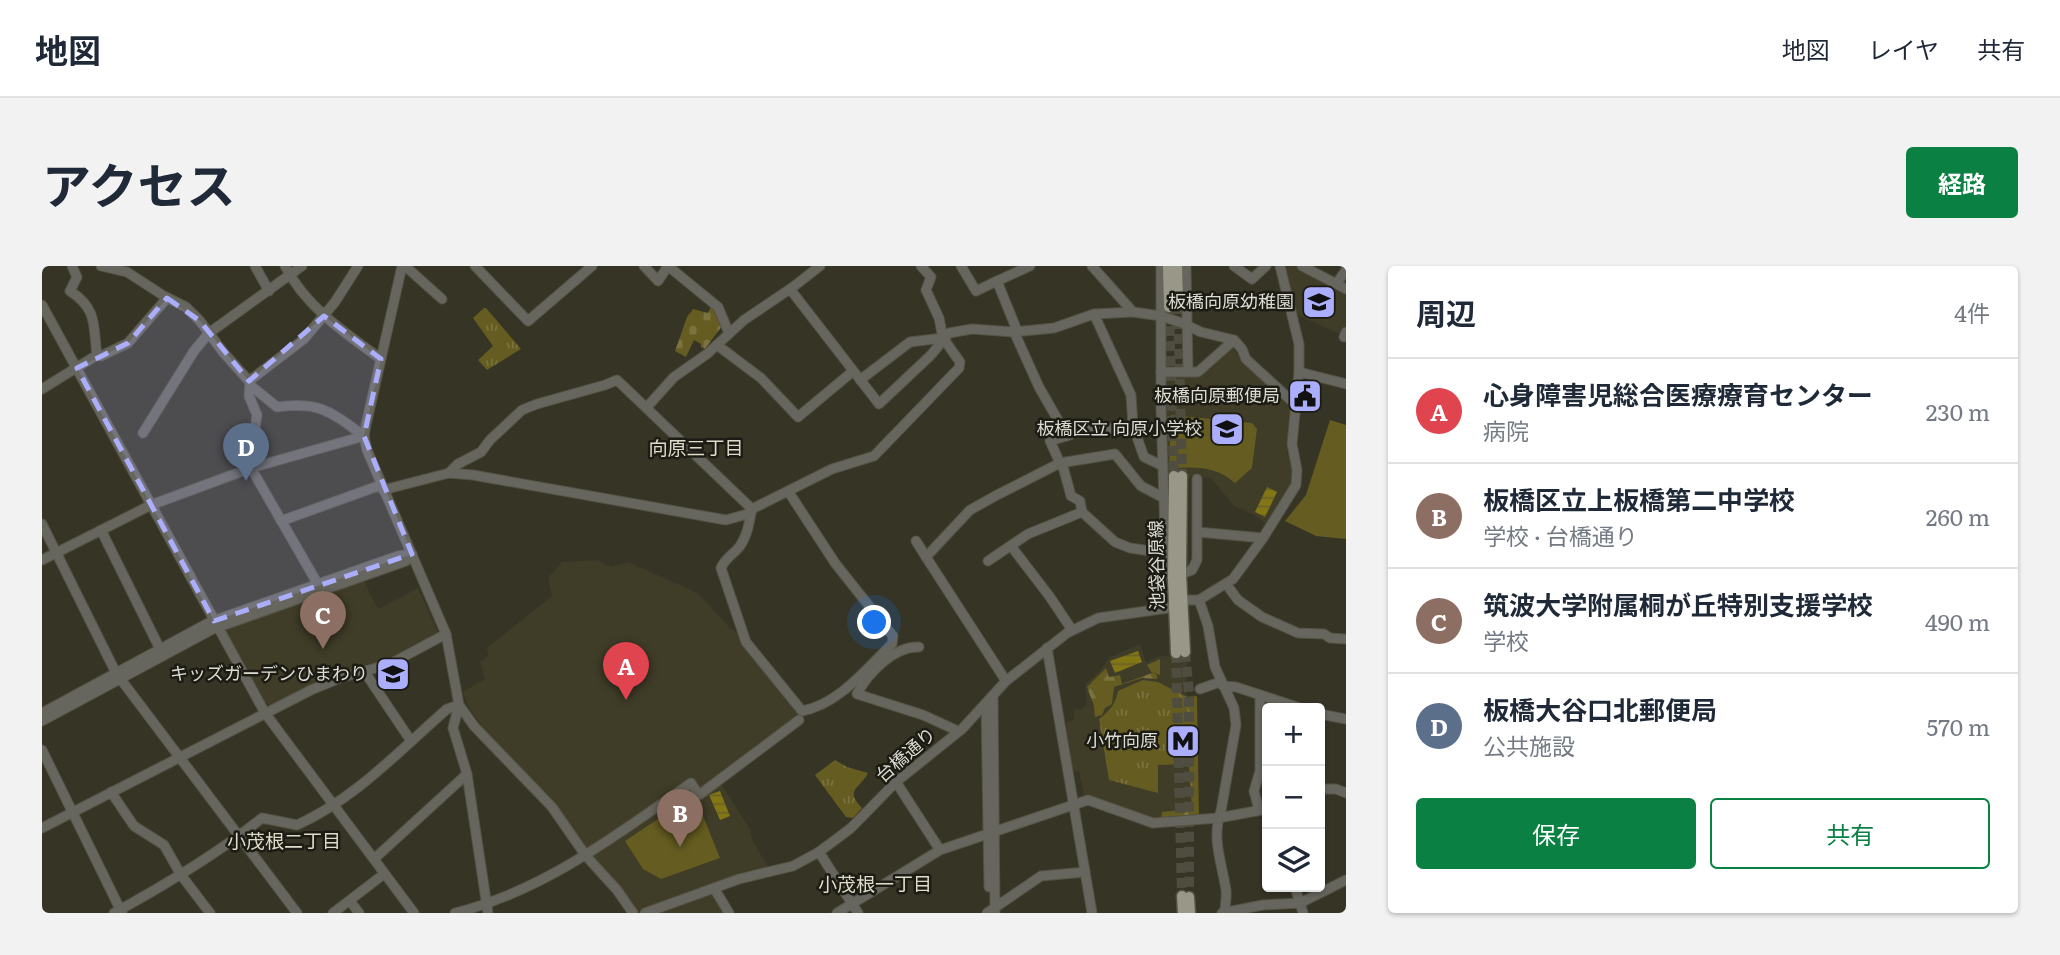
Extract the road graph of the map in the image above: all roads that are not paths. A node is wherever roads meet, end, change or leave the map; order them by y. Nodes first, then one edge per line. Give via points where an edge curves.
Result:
1 (72, 266) edge
2 (102, 266) edge
3 (255, 266) edge
4 (302, 266) edge
5 (358, 266) edge
6 (404, 266) edge
7 (475, 266) edge
8 (592, 266) edge
9 (643, 266) edge
10 (668, 266) edge
11 (820, 266) edge
12 (921, 266) edge
13 (961, 266) edge
14 (1030, 266) edge
15 (1092, 266) edge
16 (1161, 266) edge
17 (1168, 266) edge
18 (1177, 266) edge
19 (1186, 266) edge
20 (1234, 266) edge
21 (1266, 266) edge
22 (1280, 266) edge
23 (1302, 266) edge
24 (128, 269) edge
25 (1346, 270) edge
26 (287, 271) edge
27 (997, 281) junction
28 (1342, 286) edge
29 (790, 289) junction
30 (269, 291) junction
31 (167, 298) junction
32 (442, 299) dead end
33 (42, 305) edge
34 (1133, 312) junction
35 (1094, 314) junction
36 (324, 316) junction
37 (1161, 316) junction
38 (1187, 325) junction
39 (1016, 332) junction
40 (209, 333) junction
41 (729, 334) junction
42 (943, 338) junction
43 (1234, 341) junction
44 (717, 345) junction
45 (97, 355) junction
46 (381, 359) junction
47 (77, 368) junction
48 (1188, 371) junction
49 (852, 372) junction
50 (1161, 372) junction
51 (1299, 372) junction
52 (860, 380) junction
53 (250, 383) junction
54 (1346, 384) edge
55 (42, 389) edge
56 (1295, 404) junction
57 (277, 407) junction
58 (647, 407) junction
59 (257, 415) junction
60 (1133, 426) junction
61 (143, 433) dead end
62 (364, 436) junction
63 (1066, 436) junction
64 (1061, 463) junction
65 (1163, 466) junction
66 (251, 467) junction
67 (449, 473) junction
68 (1178, 476) tunnel mouth
69 (1197, 479) dead end
70 (382, 488) junction
71 (788, 491) junction
72 (1164, 498) junction
73 (151, 505) junction
74 (751, 511) junction
75 (1082, 512) junction
76 (281, 521) junction
77 (42, 524) edge
78 (101, 530) junction
79 (1198, 532) junction
80 (1263, 538) junction
81 (916, 541) dead end
82 (1011, 546) junction
83 (56, 553) junction
84 (1166, 553) junction
85 (412, 554) junction
86 (926, 557) junction
87 (42, 559) edge
88 (988, 561) dead end
89 (1177, 577) junction
90 (1226, 584) junction
91 (319, 587) junction
92 (1199, 600) junction
93 (1179, 603) junction
94 (216, 624) junction
95 (1072, 630) junction
96 (446, 634) junction
97 (1346, 639) edge
98 (919, 647) dead end
99 (1048, 648) junction
100 (160, 649) junction
101 (1180, 652) tunnel mouth
102 (364, 671) junction
103 (118, 676) junction
104 (1006, 681) junction
105 (1222, 684) junction
106 (1200, 689) dead end
107 (1261, 695) junction
108 (993, 696) junction
109 (1285, 703) edge
110 (986, 704) junction
111 (459, 705) junction
112 (42, 713) edge
113 (265, 713) junction
114 (1325, 715) edge
115 (1346, 719) edge
116 (799, 720) dead end
117 (42, 722) edge
118 (958, 731) junction
119 (411, 741) junction
120 (42, 750) edge
121 (180, 757) junction
122 (467, 774) junction
123 (896, 782) junction
124 (1325, 789) edge
125 (111, 792) junction
126 (1346, 793) edge
127 (332, 804) junction
128 (1074, 804) junction
129 (1262, 808) edge
130 (1262, 810) edge
131 (73, 813) junction
132 (1219, 818) junction
133 (42, 828) edge
134 (992, 832) junction
135 (239, 836) junction
136 (940, 850) junction
137 (819, 852) junction
138 (586, 856) junction
139 (374, 859) junction
140 (1085, 872) junction
141 (384, 874) junction
142 (181, 875) junction
143 (1346, 880) edge
144 (714, 888) junction
145 (1297, 892) edge
146 (350, 901) junction
147 (1300, 903) junction
148 (852, 904) junction
149 (487, 909) edge
150 (1264, 909) edge
151 (119, 912) edge
152 (991, 912) edge
153 (210, 913) edge
154 (297, 913) edge
155 (333, 913) edge
156 (359, 913) edge
157 (414, 913) edge
158 (454, 913) edge
159 (633, 913) edge
160 (645, 913) edge
161 (729, 913) edge
162 (837, 913) edge
163 (858, 913) edge
164 (1092, 913) edge
165 (1183, 913) edge
166 (1190, 913) edge
167 (1224, 913) edge
168 (1303, 913) edge

1 - 45 street via 76,277 70,291 86,303 93,318
2 - 24 street
3 - 30 street
4 - 26 street
5 - 36 street
6 - 32 street
6 - 46 street
7 - 8 street via 528,321
9 - 10 street via 657,281
10 - 41 street via 718,307
11 - 29 street
12 - 42 street via 931,277 926,290
13 - 27 street via 976,291
14 - 27 street
15 - 34 street
16 - 37 street
17 - 18 main road via 1173,305
19 - 38 street
20 - 21 street via 1252,279
22 - 51 street via 1296,329
23 - 28 street
24 - 31 street
25 - 28 street
26 - 30 street
26 - 36 street
27 - 39 street
29 - 41 street
29 - 49 street
30 - 40 street
31 - 40 street via 186,307
31 - 45 street via 128,342
33 - 47 street
34 - 35 street
34 - 37 street
35 - 39 street via 1054,328
35 - 60 street via 1131,395
36 - 46 street
36 - 53 street via 304,339
37 - 38 street
37 - 50 street
38 - 43 street
38 - 48 street
39 - 42 street via 972,328
39 - 63 street
40 - 53 street
40 - 61 street
41 - 44 street
42 - 52 street via 910,342
42 - 52 street via 879,404
42 - 71 street via 961,362 958,368 874,456 832,469
43 - 48 street via 1198,372
43 - 56 street via 1246,359
44 - 49 street via 761,378 798,417
44 - 58 street via 674,377
45 - 47 street
46 - 62 street
47 - 55 street
47 - 73 street
48 - 50 street
49 - 52 street
50 - 65 street
51 - 54 street
51 - 56 street
53 - 57 street
53 - 59 street via 249,396
56 - 80 street via 1296,485
57 - 59 street
57 - 62 street via 308,405 329,411
58 - 67 street via 617,380 537,404 510,419 481,452
58 - 74 street
59 - 66 street
60 - 63 street
60 - 65 street via 1144,457
62 - 66 street
62 - 70 street
63 - 64 street via 1050,442
64 - 72 street via 1115,454 1140,485
64 - 75 street via 1071,496 1080,502
64 - 86 street via 970,510
65 - 72 street
66 - 73 street
66 - 76 street
67 - 70 street
67 - 74 street via 726,520
68 - 89 main road, 池袋谷原線
69 - 79 street
70 - 76 street
70 - 85 street
71 - 74 street
71 - 74 street via 828,554 893,636 892,644 837,697 809,710 802,711 746,642 721,568 740,546
72 - 84 street
73 - 78 street
73 - 94 street
75 - 82 street
75 - 84 street via 1115,542
76 - 91 street
77 - 83 street
78 - 83 street
78 - 100 street
79 - 80 street
79 - 89 street via 1195,566
80 - 90 street
81 - 86 street
82 - 88 street
82 - 95 street
83 - 87 street
83 - 103 street
84 - 89 street via 1166,567
85 - 91 street via 406,561
85 - 96 street
86 - 104 street
89 - 93 main road, 池袋谷原線
90 - 92 street
90 - 97 street via 1238,600 1262,617 1298,633
91 - 94 street
92 - 93 street, 台橋通り
92 - 105 street
93 - 95 street, 台橋通り via 1107,616
93 - 101 main road, 池袋谷原線
94 - 100 street
94 - 103 street
94 - 113 street
95 - 99 street, 台橋通り
96 - 102 street via 390,664
96 - 111 street
98 - 118 street via 910,647 880,666 857,694
99 - 104 street, 台橋通り
99 - 128 street
100 - 103 street
102 - 113 street
102 - 119 street
103 - 112 street
103 - 117 street
103 - 121 street
104 - 108 street, 台橋通り
105 - 106 street
105 - 107 street
105 - 132 street via 1234,708 1236,725
107 - 109 street
107 - 129 street via 1260,771 1254,791
108 - 110 street, 台橋通り
108 - 134 street
110 - 118 street, 台橋通り
110 - 134 street
111 - 119 street via 447,709
111 - 122 street via 453,728
111 - 138 street via 552,807
113 - 121 street
113 - 127 street
114 - 115 street
116 - 138 street via 699,795 691,783
118 - 123 street, 台橋通り
119 - 127 street via 356,790
120 - 131 street
121 - 125 street
121 - 135 street
122 - 139 street
122 - 149 street
123 - 136 street
123 - 137 street, 台橋通り via 851,828
124 - 126 street
125 - 131 street
125 - 142 street via 134,827 164,845
127 - 135 street via 297,825 261,818
127 - 139 street
128 - 132 street via 1088,800 1153,823
128 - 134 street
128 - 140 street
130 - 132 street
131 - 133 street
131 - 151 street
132 - 167 street
134 - 136 street
134 - 152 street
135 - 142 street
135 - 154 street
136 - 148 street
137 - 144 street, 台橋通り via 793,866
137 - 148 street
138 - 149 street
138 - 159 street
139 - 141 street
140 - 152 street via 1041,876
140 - 164 street
141 - 146 street
141 - 157 street
142 - 151 street
142 - 153 street
143 - 147 street
144 - 160 street, 台橋通り
144 - 161 street
145 - 147 street
146 - 155 street
146 - 156 street
147 - 150 street
147 - 168 street
148 - 162 street
148 - 163 street
149 - 158 street
150 - 167 street
165 - 166 main road via 1186,896

